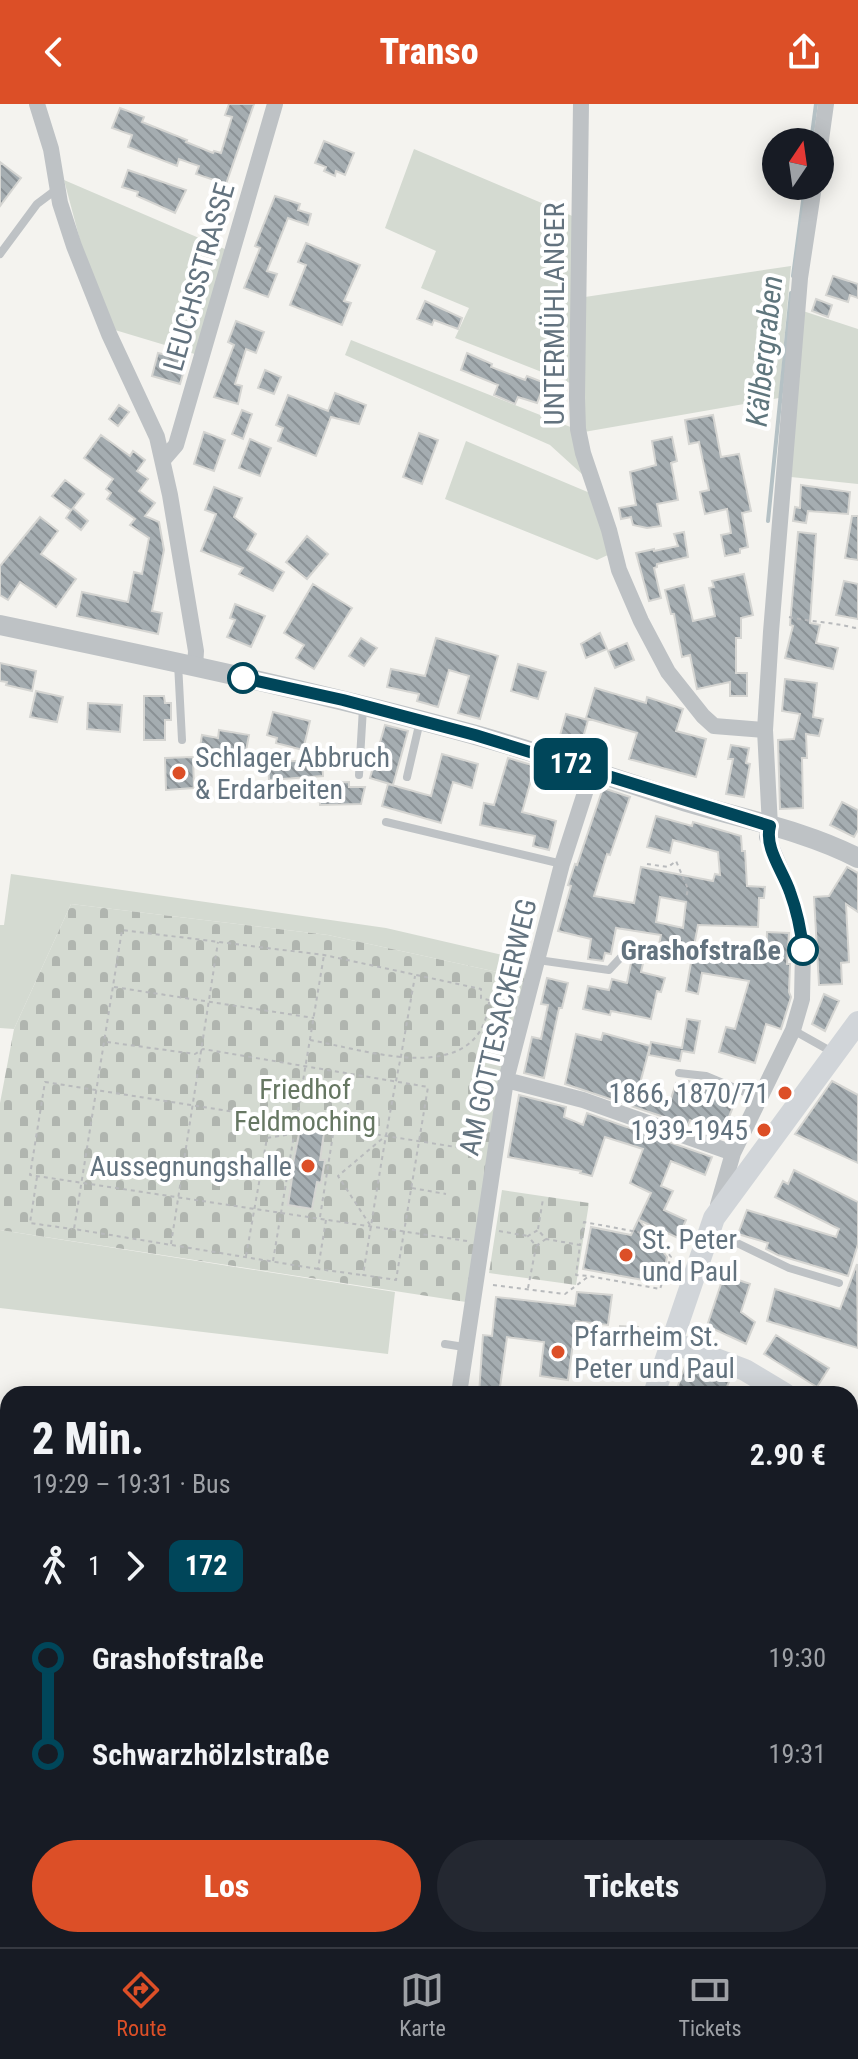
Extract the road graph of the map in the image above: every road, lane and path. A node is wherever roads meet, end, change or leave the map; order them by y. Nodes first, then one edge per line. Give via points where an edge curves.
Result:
1 (37, 104) edge
2 (275, 104) edge
3 (581, 104) edge
4 (826, 104) edge
5 (823, 128) edge
6 (57, 188) junction
7 (812, 200) edge
8 (0, 254) edge
9 (163, 460) junction
10 (772, 613) junction
11 (0, 625) edge
12 (858, 626) edge
13 (186, 664) junction
14 (364, 706) junction
15 (421, 721) junction
16 (765, 730) junction
17 (182, 740) dead end
18 (592, 771) junction
19 (359, 775) dead end
20 (407, 777) dead end
21 (386, 822) dead end
22 (770, 826) junction
23 (856, 853) edge
24 (562, 864) junction
25 (647, 864) dead end
26 (686, 898) dead end
27 (218, 942) junction
28 (324, 955) junction
29 (623, 955) dead end
30 (538, 960) junction
31 (415, 974) junction
32 (113, 987) junction
33 (210, 1001) junction
34 (490, 1001) junction
35 (525, 1010) junction
36 (314, 1018) junction
37 (858, 1022) edge
38 (793, 1030) junction
39 (310, 1040) junction
40 (104, 1042) junction
41 (203, 1049) junction
42 (835, 1053) junction
43 (401, 1056) junction
44 (305, 1068) junction
45 (679, 1073) dead end
46 (352, 1077) dead end
47 (396, 1080) junction
48 (506, 1080) junction
49 (97, 1090) junction
50 (759, 1098) junction
51 (193, 1105) junction
52 (296, 1122) junction
53 (334, 1128) junction
54 (344, 1130) junction
55 (293, 1134) junction
56 (385, 1136) junction
57 (419, 1141) junction
58 (733, 1153) junction
59 (494, 1154) junction
60 (37, 1176) junction
61 (80, 1182) junction
62 (411, 1188) junction
63 (446, 1194) dead end
64 (178, 1197) junction
65 (543, 1199) dead end
66 (255, 1208) junction
67 (280, 1212) junction
68 (320, 1218) junction
69 (326, 1219) junction
70 (712, 1224) junction
71 (371, 1226) junction
72 (74, 1229) junction
73 (538, 1230) junction
74 (404, 1231) junction
75 (481, 1235) junction
76 (528, 1236) junction
77 (546, 1239) junction
78 (171, 1245) junction
79 (580, 1245) junction
80 (536, 1246) junction
81 (246, 1257) junction
82 (273, 1262) junction
83 (318, 1269) junction
84 (666, 1273) junction
85 (363, 1275) junction
86 (671, 1275) dead end
87 (589, 1276) junction
88 (475, 1282) junction
89 (839, 1283) dead end
90 (528, 1290) junction
91 (671, 1342) junction
92 (445, 1344) dead end
93 (464, 1347) junction
94 (460, 1386) edge
95 (657, 1386) edge
96 (772, 1386) edge

1 - 6 street
2 - 9 street, LEUCHSSTRASSE via 176,445
3 - 16 street, UNTERMÜHLANGER via 577,398 583,453 619,570 668,672 714,726
4 - 5 street
6 - 8 lane via 37,204
6 - 9 street via 74,246
7 - 10 street via 800,278
9 - 13 street via 196,651
10 - 12 path
10 - 16 street
11 - 13 street
13 - 14 street
13 - 17 lane
14 - 15 street
14 - 19 lane
15 - 18 street
15 - 20 lane
16 - 22 street
18 - 22 street
18 - 24 street, AM GOTTESACKERWEG
21 - 24 lane
22 - 23 street
22 - 38 street via 767,837 790,891 801,938 802,999
24 - 30 street, AM GOTTESACKERWEG
25 - 26 path via 668,867 676,861 688,889
27 - 28 path
27 - 32 path via 122,930
27 - 33 path
28 - 31 path
28 - 36 path
29 - 30 lane via 609,970
30 - 35 street, AM GOTTESACKERWEG
31 - 34 path via 481,989 481,998
31 - 43 path
32 - 33 path
32 - 40 path
33 - 36 path
33 - 41 path
34 - 35 path
34 - 43 path via 488,1016 465,1048 428,1059
35 - 48 street, AM GOTTESACKERWEG
36 - 39 path
37 - 42 main road
38 - 42 lane
38 - 50 street
39 - 43 path
39 - 44 path
40 - 41 path via 195,1054
40 - 49 path
41 - 44 path
41 - 51 path
42 - 70 main road
43 - 47 path
44 - 47 path
44 - 52 path
45 - 50 lane via 706,1076
46 - 54 path
47 - 56 path
47 - 57 path via 428,1087
48 - 58 street via 583,1100
48 - 59 street, AM GOTTESACKERWEG
49 - 51 path
49 - 60 path via 45,1082 30,1175
49 - 61 path
50 - 58 street
51 - 52 path
51 - 64 path
52 - 53 path
52 - 55 path
53 - 54 path
53 - 68 path
54 - 56 path
55 - 66 path via 267,1138
55 - 67 path
56 - 57 path
56 - 71 path
56 - 71 path via 338,1176
57 - 59 path
57 - 62 path
58 - 70 street
59 - 75 street, AM GOTTESACKERWEG
60 - 61 path
60 - 72 path via 30,1223
61 - 64 path
61 - 72 path
62 - 63 path
62 - 74 path
64 - 66 path
64 - 78 path
65 - 73 path
66 - 67 path
66 - 81 path
67 - 68 path
67 - 82 path
68 - 69 path
69 - 71 path
69 - 83 path
70 - 89 lane via 789,1268
70 - 91 main road
71 - 74 path
71 - 85 path
72 - 78 path
73 - 76 path
73 - 77 path
74 - 75 path
74 - 85 path via 396,1280
75 - 76 path
75 - 88 street, AM GOTTESACKERWEG
76 - 80 path
77 - 79 path
77 - 80 path
78 - 81 path
79 - 84 path via 584,1222 638,1232 659,1241 671,1257
79 - 87 path via 576,1275
80 - 90 path
81 - 82 path
82 - 83 path
83 - 85 path
84 - 86 path
84 - 87 path via 660,1289
87 - 90 path via 565,1294
88 - 90 path
88 - 93 street, AM GOTTESACKERWEG
91 - 95 main road
91 - 96 main road
92 - 93 lane
93 - 94 street, AM GOTTESACKERWEG

